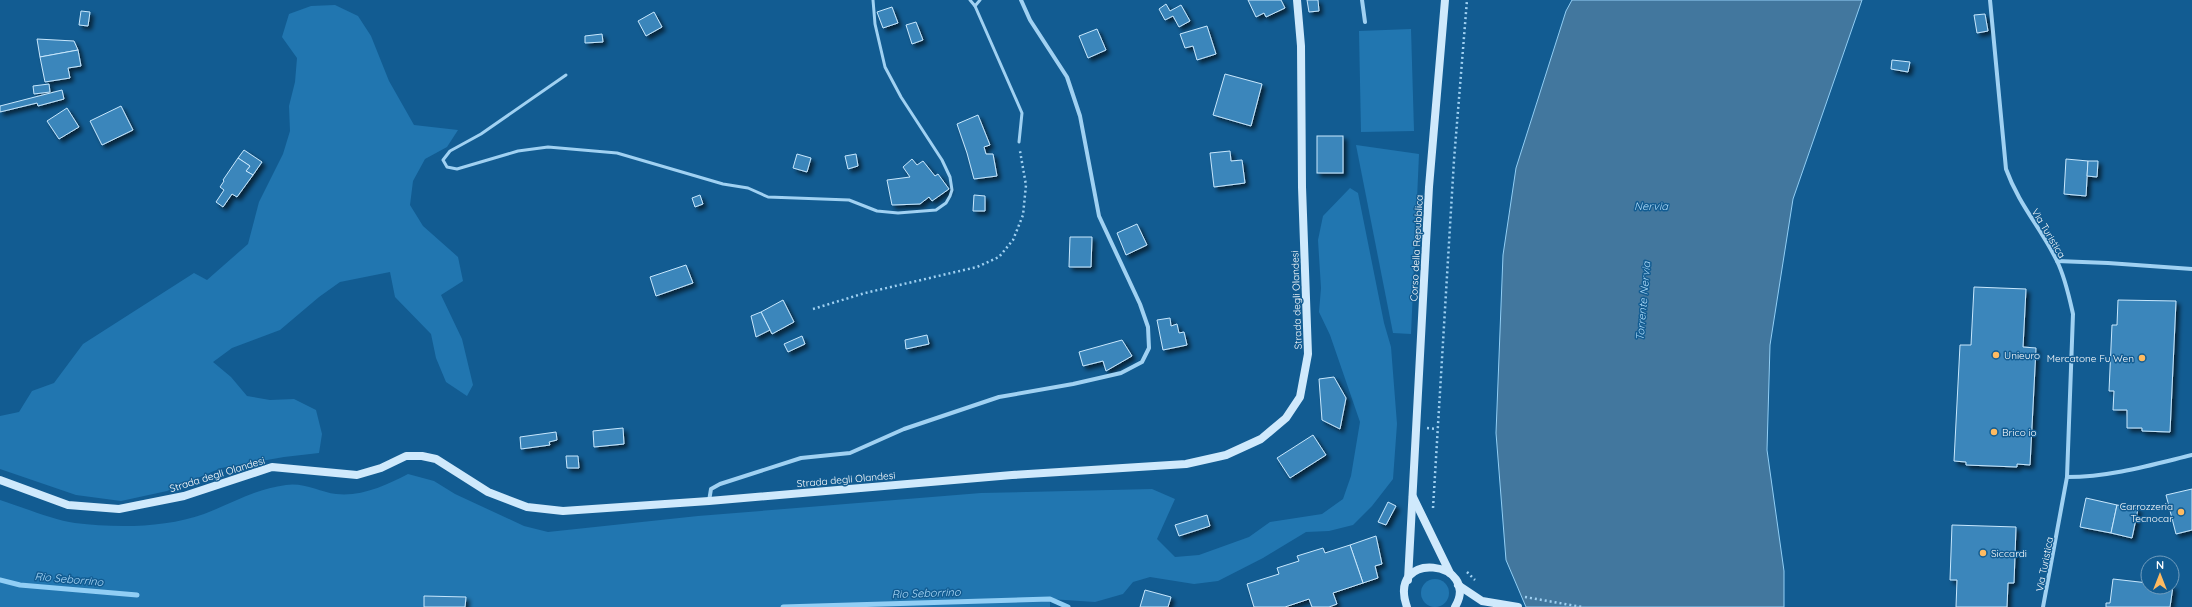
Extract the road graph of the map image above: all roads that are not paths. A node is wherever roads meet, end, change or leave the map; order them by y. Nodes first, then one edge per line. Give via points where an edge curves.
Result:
1 (873, 0) edge
2 (970, 0) edge
3 (980, 0) edge
4 (1021, 0) edge
5 (1297, 0) edge
6 (1362, 0) edge
7 (1445, 0) edge
8 (1990, 0) edge
9 (975, 6) junction
10 (1365, 22) dead end
11 (566, 75) dead end
12 (1019, 142) road end
13 (2057, 261) junction
14 (2192, 269) edge
15 (2192, 455) edge
16 (2067, 477) junction
17 (0, 480) edge
18 (1412, 497) junction
19 (709, 501) junction
20 (1450, 574) junction
21 (1408, 580) junction
22 (1458, 585) junction
23 (1407, 607) edge
24 (1455, 607) edge
25 (1518, 607) edge
26 (2044, 607) edge

1 - 11 lane via 876,30 885,67 950,177 950,196 946,203 936,210 898,213 877,211 849,200 768,197 748,188 723,184 618,152 548,147 518,151 457,169 447,167 443,160 450,151 481,134
2 - 9 lane
3 - 9 lane
4 - 19 street via 1030,20 1067,77 1080,116 1099,216 1148,327 1149,348 1142,362 1121,373 999,397 904,429 850,453 801,458 716,486 711,489
5 - 19 main road, Strada degli Olandesi via 1301,46 1302,187 1308,354 1300,397 1286,418 1266,435 1226,455 1186,464 1012,475
6 - 10 street
7 - 18 main road, Corso della Repubblica via 1429,187
8 - 13 street, Via Turistica via 2006,169 2014,192
9 - 12 lane via 1022,113
13 - 14 street
13 - 16 street, Via Turistica via 2073,314
15 - 16 street via 2128,471
16 - 26 street, Via Turistica
17 - 19 main road, Strada degli Olandesi via 68,505 119,509 184,496 272,467 357,475 381,468 406,456 422,456 436,459 488,492 527,507 563,511
18 - 20 main road, Corso della Repubblica
18 - 21 main road, Corso della Repubblica
20 - 21 main road via 1440,568 1427,566
20 - 22 main road, Corso della Repubblica
21 - 23 main road, Corso della Repubblica via 1404,589
22 - 24 main road via 1459,594
22 - 25 main road via 1482,601

